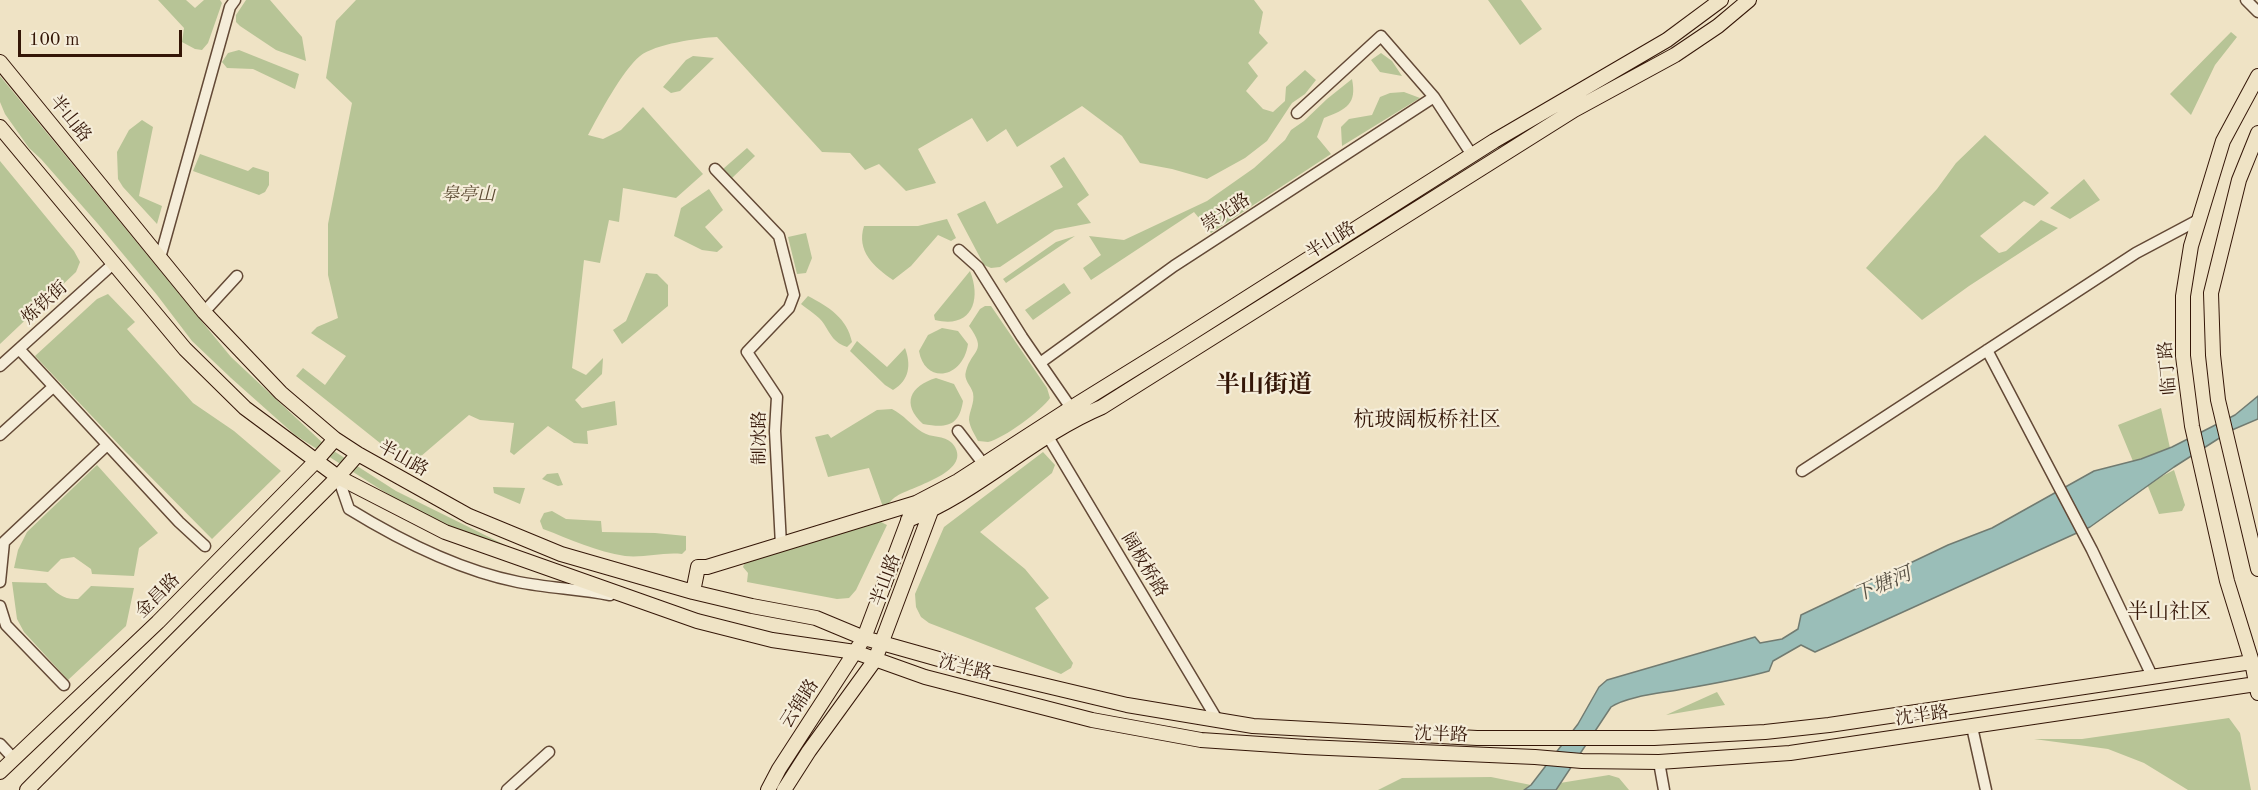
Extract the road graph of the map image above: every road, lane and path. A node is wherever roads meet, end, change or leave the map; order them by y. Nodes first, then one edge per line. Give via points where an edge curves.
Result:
1 (235, 0) edge
2 (1721, 0) edge
3 (1749, 0) edge
4 (2246, 0) edge
5 (2258, 12) edge
6 (0, 62) edge
7 (2258, 76) edge
8 (1434, 97) junction
9 (1297, 113) dead end
10 (0, 127) edge
11 (2258, 133) edge
12 (1472, 154) junction
13 (715, 169) dead end
14 (2200, 219) junction
15 (959, 250) dead end
16 (160, 258) junction
17 (113, 264) junction
18 (237, 276) dead end
19 (204, 312) junction
20 (19, 349) junction
21 (1987, 350) junction
22 (1040, 363) junction
23 (0, 366) edge
24 (53, 387) junction
25 (1071, 408) junction
26 (958, 431) dead end
27 (1045, 432) junction
28 (0, 435) edge
29 (335, 439) junction
30 (107, 445) junction
31 (358, 454) junction
32 (315, 462) junction
33 (985, 466) junction
34 (1802, 471) dead end
35 (338, 477) junction
36 (924, 505) junction
37 (781, 544) junction
38 (205, 546) dead end
39 (2258, 569) edge
40 (0, 582) edge
41 (693, 592) junction
42 (637, 600) junction
43 (0, 606) edge
44 (864, 638) junction
45 (883, 643) junction
46 (855, 652) junction
47 (875, 660) junction
48 (2255, 662) edge
49 (2152, 676) junction
50 (64, 685) dead end
51 (2257, 687) edge
52 (1218, 721) junction
53 (1972, 727) junction
54 (0, 744) edge
55 (549, 752) dead end
56 (14, 759) junction
57 (1659, 762) junction
58 (0, 772) edge
59 (27, 790) edge
60 (507, 790) edge
61 (768, 790) edge
62 (784, 790) edge
63 (1664, 790) edge
64 (1986, 790) edge

1 - 16 street
2 - 12 main road, 半山路 via 1666,40
3 - 27 main road, 半山路 via 1675,55 1574,110 1151,377 1102,407
4 - 5 street
6 - 16 main road, 半山路
7 - 14 main road, 临丁路 via 2223,141
8 - 9 street via 1382,36
8 - 12 street
8 - 22 street, 崇光路 via 1174,266
10 - 17 main road
11 - 39 main road via 2239,180 2211,293 2218,400
12 - 25 main road, 半山路
13 - 37 street, 制冰路 via 779,236 794,295 789,308 747,352 777,397
14 - 21 street via 2136,253
14 - 48 main road, 临丁路 via 2183,296 2183,356 2199,461 2228,581
15 - 22 street via 978,267
16 - 19 main road, 半山路
17 - 20 street, 炼铁街
17 - 32 main road via 192,356 245,408
18 - 19 street
19 - 29 main road, 半山路 via 281,393
20 - 23 street, 炼铁街
20 - 24 street
21 - 34 street
21 - 49 street via 2092,550
22 - 25 street
24 - 28 street
24 - 30 street
25 - 27 main road, 半山路
26 - 33 street
27 - 33 main road, 半山路
27 - 36 main road, 半山路
27 - 52 street, 阔板桥路
29 - 31 main road, 半山路
29 - 32 main road, 金昌路
30 - 38 street
30 - 40 street via 4,542
31 - 35 main road
31 - 41 main road, 半山路 via 469,516 561,554
32 - 35 main road
32 - 56 main road, 金昌路 via 158,622
33 - 36 main road, 半山路
35 - 42 main road via 446,532
35 - 42 street via 349,509 383,531 441,557 478,572 520,582
35 - 59 main road
36 - 37 main road, 半山路
36 - 44 main road, 半山路 via 908,520
36 - 45 main road, 半山路
37 - 41 main road, 半山路 via 698,567
41 - 44 main road, 沈半路 via 816,618
42 - 46 main road, 沈半路 via 697,621 772,640
43 - 50 street via 6,625
44 - 45 main road, 沈半路
44 - 46 main road, 云锦路
45 - 47 main road, 半山路
45 - 52 main road, 沈半路 via 1117,703
46 - 47 main road, 沈半路
46 - 61 main road, 云锦路
47 - 57 main road, 沈半路 via 1092,720 1201,740
47 - 62 main road, 云锦路
48 - 49 main road, 沈半路
48 - 51 main road, 沈半路
49 - 52 main road, 沈半路 via 1894,717 1682,737 1477,738 1271,728
51 - 53 main road, 沈半路
53 - 57 main road, 沈半路 via 1790,753
53 - 64 street
54 - 56 street
55 - 60 street
56 - 58 main road, 金昌路
57 - 63 street

